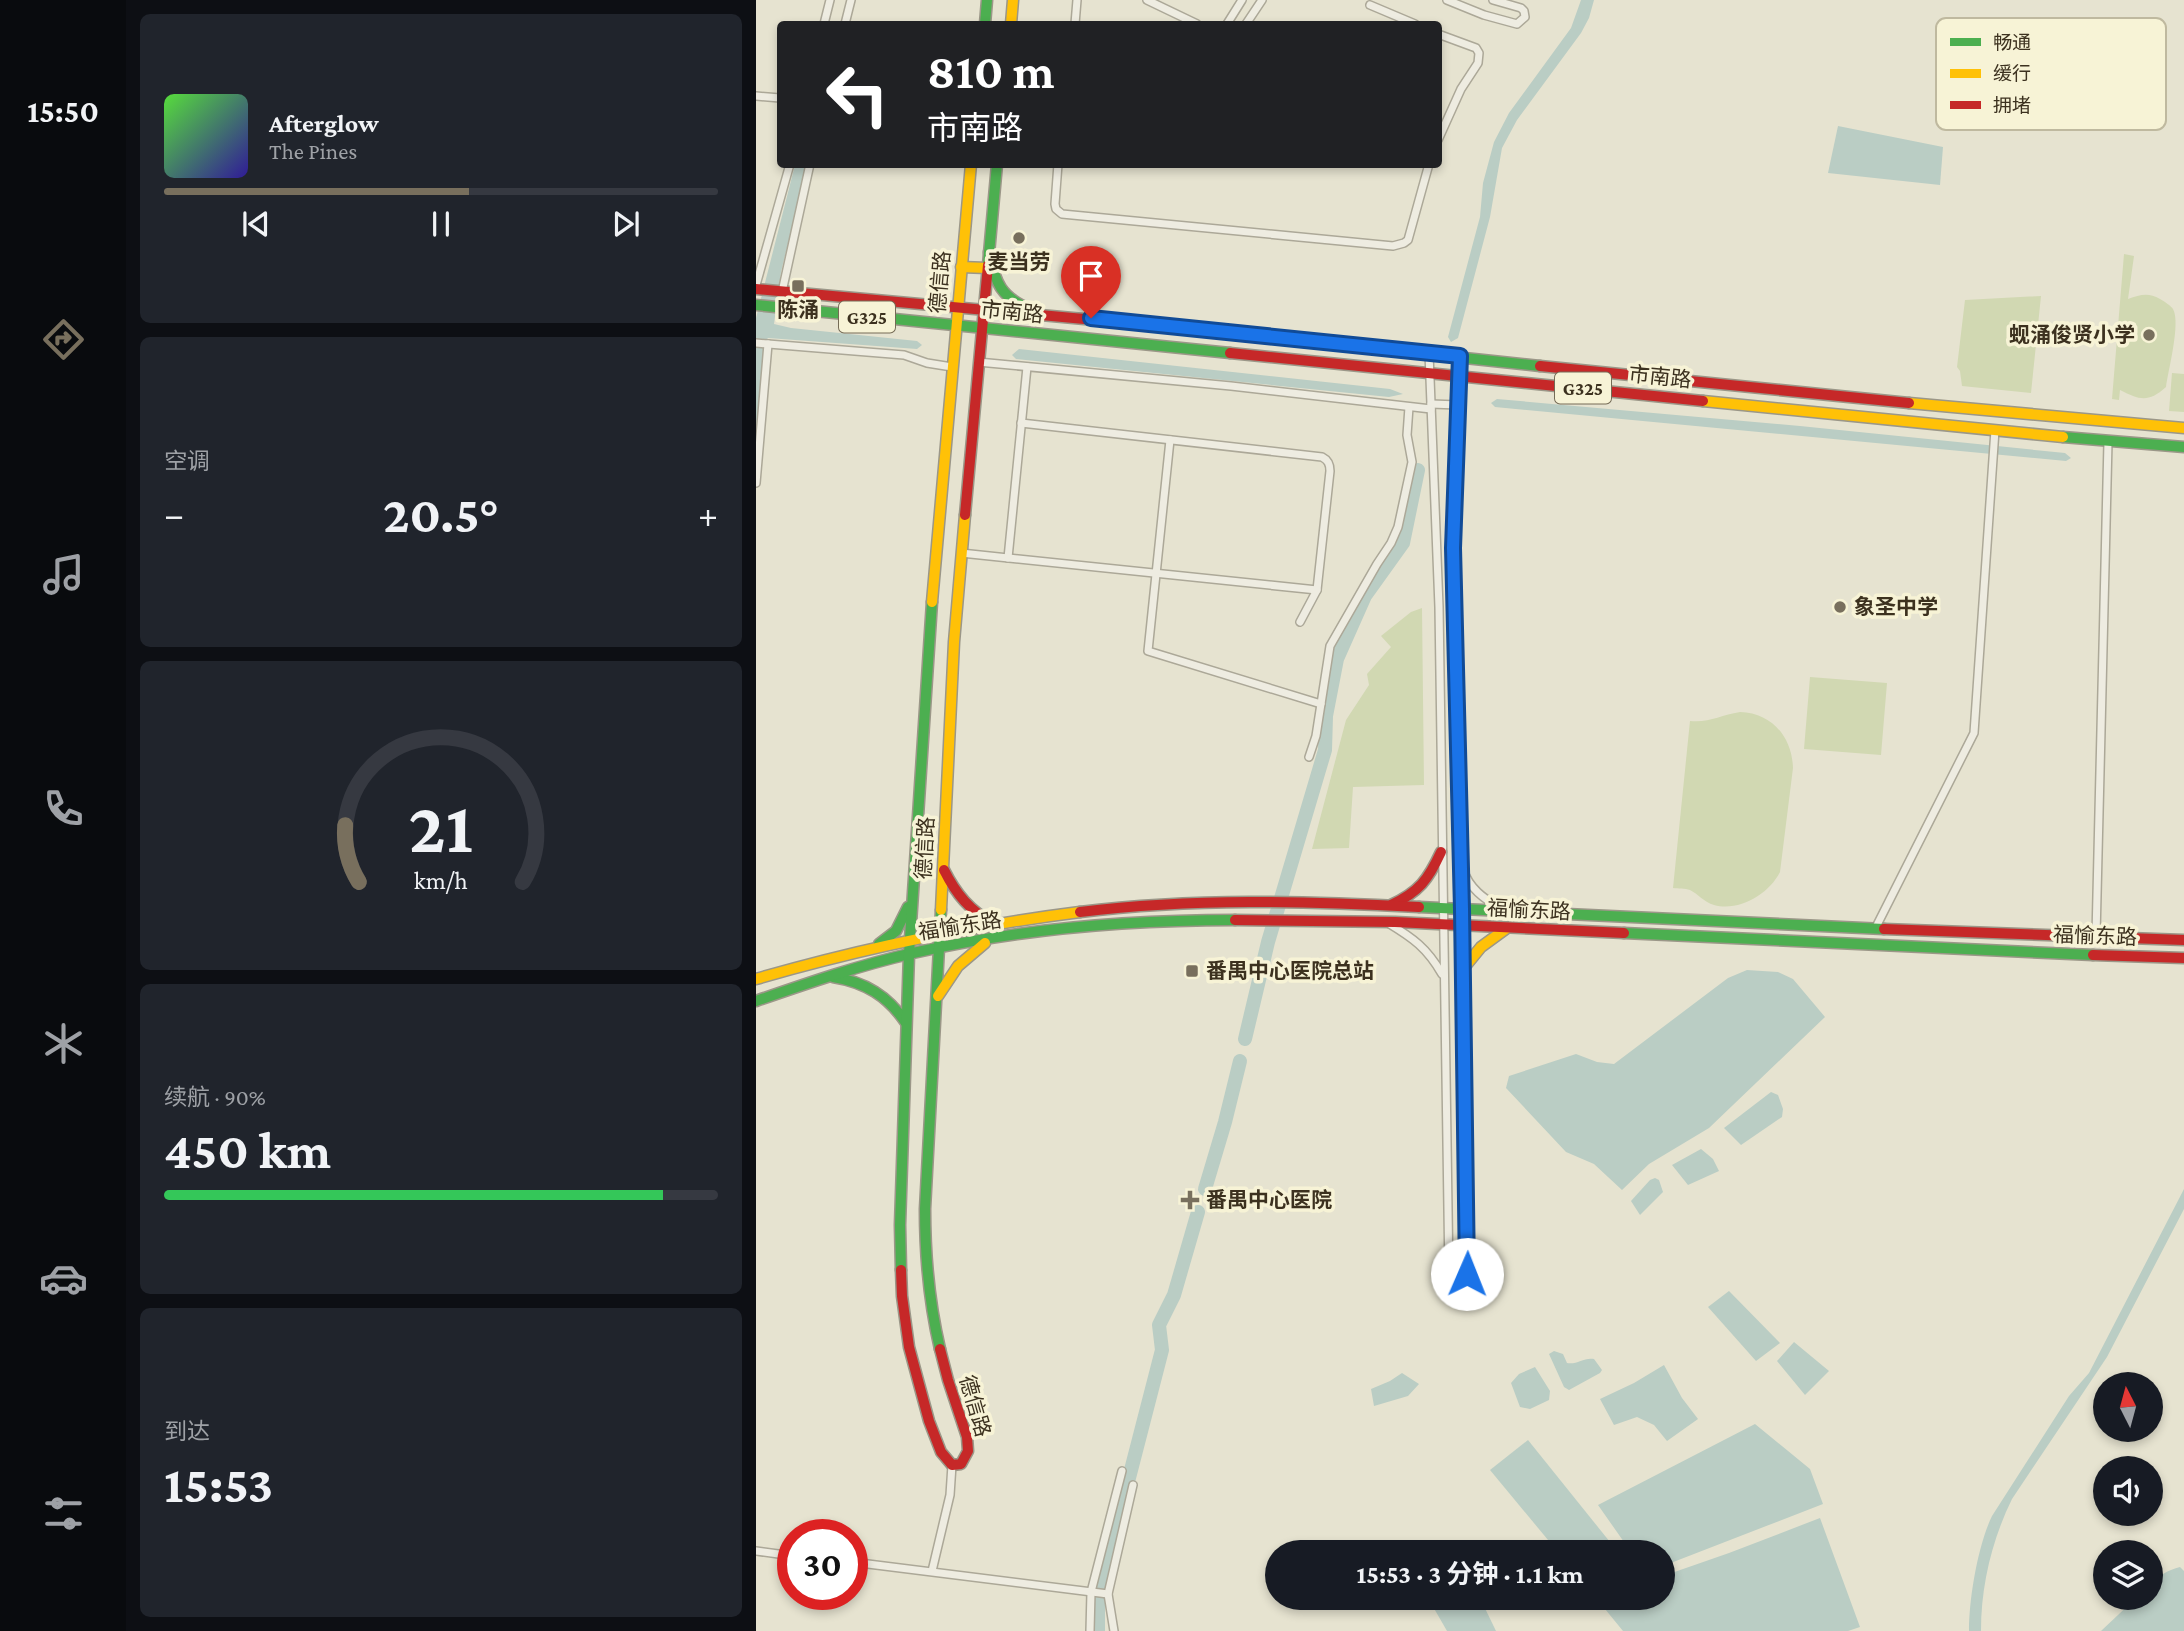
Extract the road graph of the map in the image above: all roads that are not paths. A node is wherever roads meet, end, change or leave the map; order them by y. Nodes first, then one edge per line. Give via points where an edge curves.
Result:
1 (830, 0) edge
2 (851, 0) edge
3 (987, 0) edge
4 (1013, 0) edge
5 (1077, 0) edge
6 (1147, 0) edge
7 (1242, 0) edge
8 (1262, 0) edge
9 (1447, 0) edge
10 (1493, 0) edge
11 (1370, 5) dead end
12 (825, 21) edge
13 (846, 21) edge
14 (985, 21) edge
15 (1011, 21) edge
16 (1074, 21) edge
17 (1191, 21) edge
18 (1229, 21) edge
19 (1248, 21) edge
20 (1408, 21) edge
21 (1442, 35) edge
22 (756, 96) edge
23 (777, 98) edge
24 (1442, 131) edge
25 (789, 168) edge
26 (809, 168) edge
27 (971, 168) edge
28 (997, 168) edge
29 (1058, 168) edge
30 (1428, 168) edge
31 (989, 252) junction
32 (961, 267) junction
33 (987, 268) junction
34 (757, 288) edge
35 (781, 292) junction
36 (756, 305) edge
37 (957, 307) junction
38 (983, 309) junction
39 (1045, 315) junction
40 (956, 325) junction
41 (982, 328) junction
42 (756, 343) edge
43 (767, 344) junction
44 (1402, 350) junction
45 (1429, 353) junction
46 (1460, 356) junction
47 (1489, 360) junction
48 (978, 362) junction
49 (952, 367) junction
50 (1027, 367) junction
51 (1401, 370) junction
52 (1430, 373) junction
53 (1459, 376) junction
54 (1488, 378) junction
55 (1458, 405) junction
56 (1409, 407) junction
57 (1431, 407) junction
58 (1021, 423) junction
59 (2184, 428) edge
60 (1995, 430) junction
61 (1170, 440) junction
62 (2108, 442) junction
63 (2184, 447) edge
64 (756, 482) edge
65 (961, 553) junction
66 (1008, 558) junction
67 (1155, 573) junction
68 (1317, 590) junction
69 (1300, 622) dead end
70 (1321, 705) junction
71 (1309, 757) dead end
72 (1441, 852) junction
73 (1461, 864) junction
74 (943, 868) junction
75 (912, 892) junction
76 (1376, 905) junction
77 (1390, 906) junction
78 (1442, 908) junction
79 (1462, 909) junction
80 (1502, 911) junction
81 (1382, 923) junction
82 (994, 924) junction
83 (1443, 925) junction
84 (1462, 926) junction
85 (1507, 928) junction
86 (1875, 929) junction
87 (940, 933) junction
88 (2096, 936) junction
89 (910, 939) junction
90 (990, 940) junction
91 (2184, 940) edge
92 (939, 947) junction
93 (873, 948) junction
94 (909, 954) junction
95 (2184, 958) edge
96 (1463, 970) junction
97 (829, 976) junction
98 (1444, 977) junction
99 (756, 979) edge
100 (937, 1000) junction
101 (756, 1001) edge
102 (906, 1024) junction
103 (952, 1465) junction
104 (1122, 1471) dead end
105 (1133, 1485) dead end
106 (756, 1551) edge
107 (777, 1554) edge
108 (868, 1564) edge
109 (932, 1571) junction
110 (1092, 1592) junction
111 (1107, 1594) junction
112 (1090, 1631) edge
113 (1114, 1631) edge

1 - 12 street
2 - 13 street
3 - 14 main road
4 - 15 main road
5 - 16 street
6 - 17 street
7 - 18 street
8 - 19 street
9 - 10 street via 1517,24 1525,17 1521,8
11 - 20 street
21 - 24 street via 1476,48 1479,57
22 - 23 street
25 - 34 street
26 - 35 street
27 - 32 main road, 德信路
28 - 31 main road, 德信路
29 - 30 street via 1055,204 1062,214 1393,246 1408,240
31 - 33 main road, 德信路
31 - 39 main road via 1002,292 1020,306
32 - 33 main road
32 - 37 main road, 德信路
33 - 38 main road, 德信路
34 - 35 main road, 市南路 / G325
35 - 37 main road, 市南路 / G325
36 - 40 main road, 市南路 / G325
37 - 38 main road, 市南路 / G325
37 - 40 main road, 德信路
38 - 39 main road, 市南路 / G325
38 - 41 main road, 德信路
39 - 44 main road, 市南路 / G325
40 - 41 main road, 市南路 / G325
40 - 49 main road, 德信路
41 - 48 main road, 德信路
41 - 51 main road, 市南路 / G325
42 - 43 street
43 - 49 street via 904,355
43 - 64 street
44 - 45 main road, 市南路 / G325
44 - 51 main road
45 - 46 main road, 市南路 / G325
45 - 52 street
46 - 47 main road, 市南路 / G325
46 - 53 street
47 - 54 main road
47 - 59 main road, 市南路 / G325
48 - 50 street
48 - 65 main road, 德信路
49 - 75 main road, 德信路
50 - 56 street
50 - 58 street
51 - 52 main road, 市南路 / G325
52 - 53 main road, 市南路 / G325
52 - 57 street
53 - 54 main road, 市南路 / G325
53 - 55 street
54 - 60 main road, 市南路 / G325
55 - 57 street
55 - 73 street via 1453,548
56 - 57 street
56 - 70 street via 1406,435 1412,462 1398,527 1330,646
57 - 72 street
58 - 61 street
58 - 66 street
60 - 62 main road, 市南路 / G325
60 - 86 street via 1974,733
61 - 67 street
61 - 68 street via 1326,459 1331,471
62 - 63 main road, 市南路 / G325
62 - 88 street
65 - 66 street
65 - 74 main road, 德信路
66 - 67 street
67 - 68 street
67 - 70 street via 1148,651
68 - 69 street
70 - 71 street
72 - 77 main road via 1418,891
72 - 78 street
73 - 79 street
73 - 80 street via 1471,885
74 - 82 main road via 965,904
74 - 87 main road, 德信路
75 - 89 main road, 德信路
75 - 93 main road via 896,931
76 - 77 main road, 福愉东路
76 - 81 main road
76 - 82 main road, 福愉东路 via 1296,901 1177,904
77 - 78 main road, 福愉东路
78 - 79 main road, 福愉东路
78 - 83 street
79 - 80 main road, 福愉东路
79 - 84 street
80 - 86 main road, 福愉东路
81 - 83 main road, 福愉东路
81 - 90 main road, 福愉东路 via 1257,919 1137,923
81 - 98 street via 1415,939
82 - 87 main road, 福愉东路
83 - 84 main road, 福愉东路
83 - 98 street
84 - 85 main road, 福愉东路
84 - 96 street
85 - 95 main road, 福愉东路
85 - 96 main road via 1481,947
86 - 88 main road, 福愉东路
87 - 89 main road, 福愉东路
87 - 92 main road, 德信路
88 - 91 main road, 福愉东路
89 - 93 main road, 福愉东路
89 - 94 main road, 德信路
90 - 92 main road, 福愉东路
90 - 100 main road via 959,963
92 - 94 main road, 福愉东路
92 - 100 main road, 德信路
93 - 99 main road, 福愉东路
94 - 97 main road, 福愉东路
94 - 102 main road, 德信路
96 - 98 street via 1468,1268 1463,1279 1457,1280 1449,1276
97 - 101 main road, 福愉东路
97 - 102 main road via 878,991
100 - 103 main road, 德信路 via 925,1253 939,1348 969,1448 961,1464
102 - 103 main road, 德信路 via 900,1225 905,1326 941,1452
103 - 109 street via 950,1495
104 - 110 street
105 - 111 street
106 - 107 street
108 - 109 street
109 - 110 street
110 - 111 street
110 - 112 street
111 - 113 street

